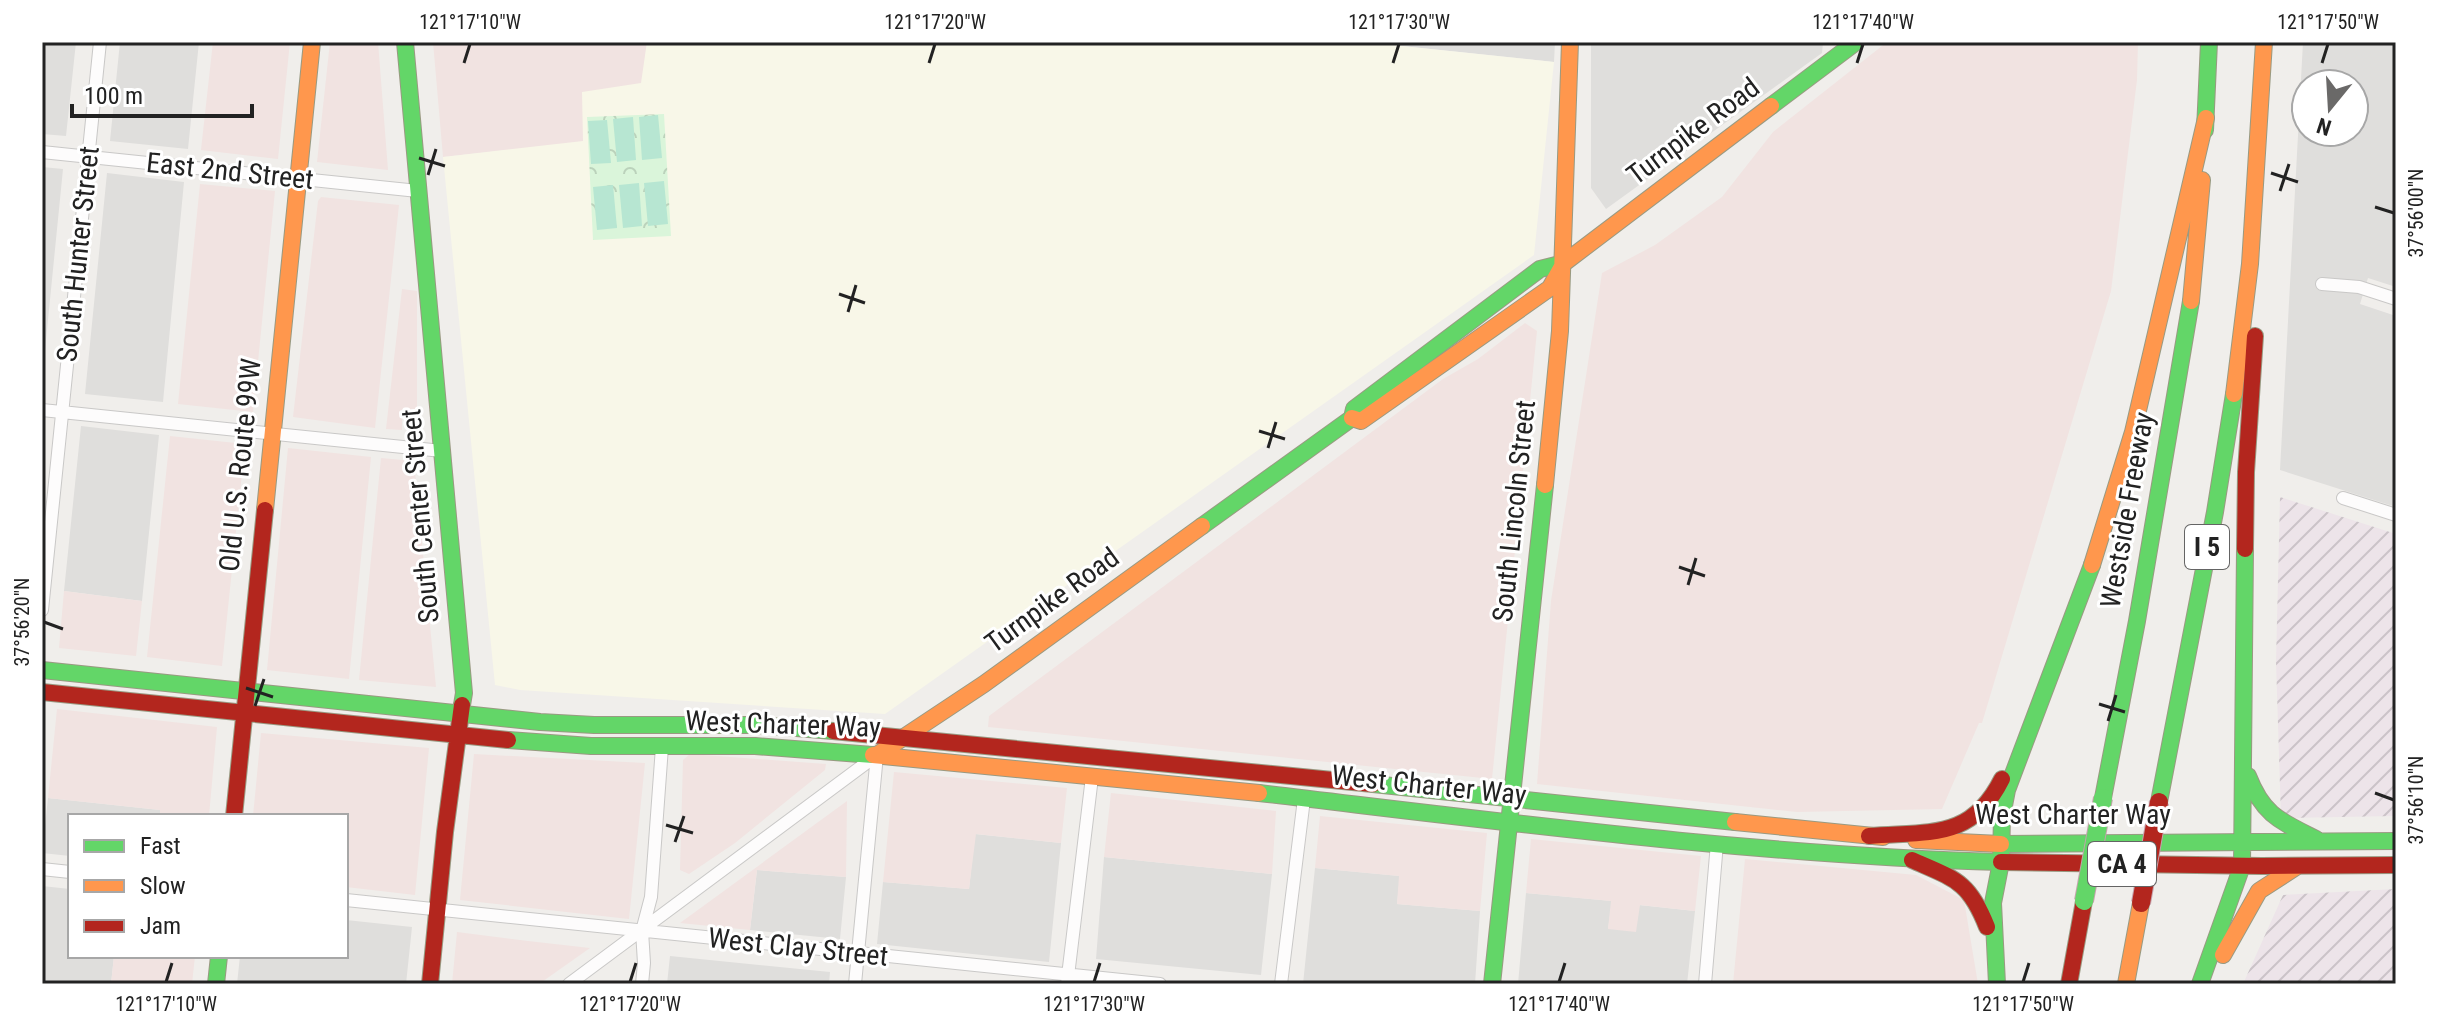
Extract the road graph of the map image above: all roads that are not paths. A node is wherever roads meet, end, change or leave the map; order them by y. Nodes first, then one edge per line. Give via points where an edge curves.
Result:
1 (100, 42) edge
2 (312, 42) edge
3 (405, 42) edge
4 (1570, 42) edge
5 (2209, 42) edge
6 (2264, 42) edge
7 (1851, 43) edge
8 (2206, 118) junction
9 (42, 152) edge
10 (88, 157) junction
11 (298, 178) junction
12 (418, 191) junction
13 (1564, 263) junction
14 (2322, 284) dead end
15 (2247, 291) junction
16 (2396, 299) edge
17 (42, 410) edge
18 (62, 412) junction
19 (272, 434) junction
20 (442, 451) junction
21 (2343, 498) dead end
22 (2396, 515) edge
23 (42, 610) edge
24 (42, 670) edge
25 (246, 690) junction
26 (42, 692) edge
27 (245, 713) junction
28 (461, 713) junction
29 (2032, 717) junction
30 (458, 734) junction
31 (901, 737) junction
32 (662, 747) junction
33 (877, 755) junction
34 (2244, 762) junction
35 (1156, 763) junction
36 (1092, 777) junction
37 (1373, 786) junction
38 (1304, 799) junction
39 (1513, 799) junction
40 (234, 814) edge
41 (1511, 821) junction
42 (1813, 830) junction
43 (1869, 836) junction
44 (2241, 841) junction
45 (2320, 841) junction
46 (2396, 841) edge
47 (1717, 843) junction
48 (2001, 853) junction
49 (1912, 860) junction
50 (2242, 866) junction
51 (2298, 866) junction
52 (2391, 867) edge
53 (42, 869) edge
54 (68, 872) edge
55 (348, 900) edge
56 (437, 910) junction
57 (642, 931) junction
58 (1994, 947) junction
59 (858, 953) junction
60 (219, 958) edge
61 (1068, 980) edge
62 (216, 984) edge
63 (430, 984) edge
64 (569, 984) edge
65 (642, 984) edge
66 (855, 984) edge
67 (1160, 984) edge
68 (1281, 984) edge
69 (1492, 984) edge
70 (1705, 984) edge
71 (1997, 984) edge
72 (2069, 984) edge
73 (2126, 984) edge
74 (2201, 984) edge

1 - 10 street, South Hunter Street
2 - 11 main road, Old U.S. Route 99W
3 - 12 main road, South Center Street
4 - 13 main road, South Lincoln Street
5 - 8 main road, Westside Freeway / I 5
6 - 15 main road, I 5
7 - 13 main road, Turnpike Road
8 - 29 main road via 2149,377 2119,481
8 - 72 main road, Westside Freeway / I 5, bridge via 2194,285
9 - 10 street, East 2nd Street
10 - 11 street, East 2nd Street
10 - 18 street, South Hunter Street
11 - 12 street, East 2nd Street
11 - 19 main road, Old U.S. Route 99W
12 - 20 main road, South Center Street
13 - 31 main road, Turnpike Road via 1550,288
13 - 39 main road, South Lincoln Street
14 - 16 street via 2359,287
15 - 34 main road via 2255,338 2246,472
15 - 73 main road, I 5, bridge via 2219,480
17 - 18 street
18 - 19 street
18 - 23 street, South Hunter Street
19 - 20 street
19 - 25 main road, Old U.S. Route 99W
20 - 28 main road, South Center Street via 464,693
21 - 22 street
24 - 25 main road
25 - 27 main road, Old U.S. Route 99W
25 - 28 main road, West Charter Way
26 - 27 main road
27 - 30 main road, West Charter Way
27 - 40 main road, Old U.S. Route 99W
28 - 30 main road, South Center Street
28 - 31 main road, West Charter Way via 594,725 758,725
29 - 43 main road via 1994,795 1977,816 1952,827
29 - 48 main road via 2007,790
30 - 32 main road, West Charter Way
30 - 56 main road, South Center Street
31 - 33 main road, Turnpike Road
31 - 35 main road, West Charter Way
32 - 33 main road, West Charter Way via 755,746
32 - 57 street via 651,897
33 - 36 main road, West Charter Way
33 - 57 street, Turnpike Road
33 - 59 street
34 - 44 main road
34 - 45 main road via 2266,813
35 - 36 main road via 1150,771 1096,768
35 - 37 main road, West Charter Way
36 - 38 main road, West Charter Way
36 - 61 street
37 - 38 main road via 1359,794 1313,791
37 - 39 main road, West Charter Way
38 - 41 main road, West Charter Way
38 - 68 street
39 - 41 main road, South Lincoln Street
39 - 42 main road, West Charter Way
41 - 47 main road, West Charter Way
41 - 69 main road, South Lincoln Street
42 - 43 main road, West Charter Way
42 - 47 main road via 1793,839 1737,833
43 - 48 main road, West Charter Way
44 - 45 main road, West Charter Way / CA 4
44 - 48 main road, West Charter Way / CA 4
44 - 50 main road
45 - 46 main road, West Charter Way / CA 4
47 - 49 main road, West Charter Way
47 - 70 street
48 - 49 main road, West Charter Way
48 - 50 main road, West Charter Way / CA 4
48 - 58 main road via 1993,903
49 - 58 main road via 1972,891
50 - 51 main road, West Charter Way / CA 4
50 - 74 main road
51 - 52 main road, West Charter Way / CA 4
51 - 74 main road via 2259,891 2213,975
53 - 54 street
55 - 56 street, West Clay Street
56 - 57 street, West Clay Street
56 - 63 main road, South Center Street
57 - 59 street, West Clay Street
57 - 64 street, Turnpike Road
57 - 65 street
58 - 71 main road
59 - 61 street, West Clay Street
59 - 66 street
60 - 62 main road
61 - 67 street, West Clay Street

